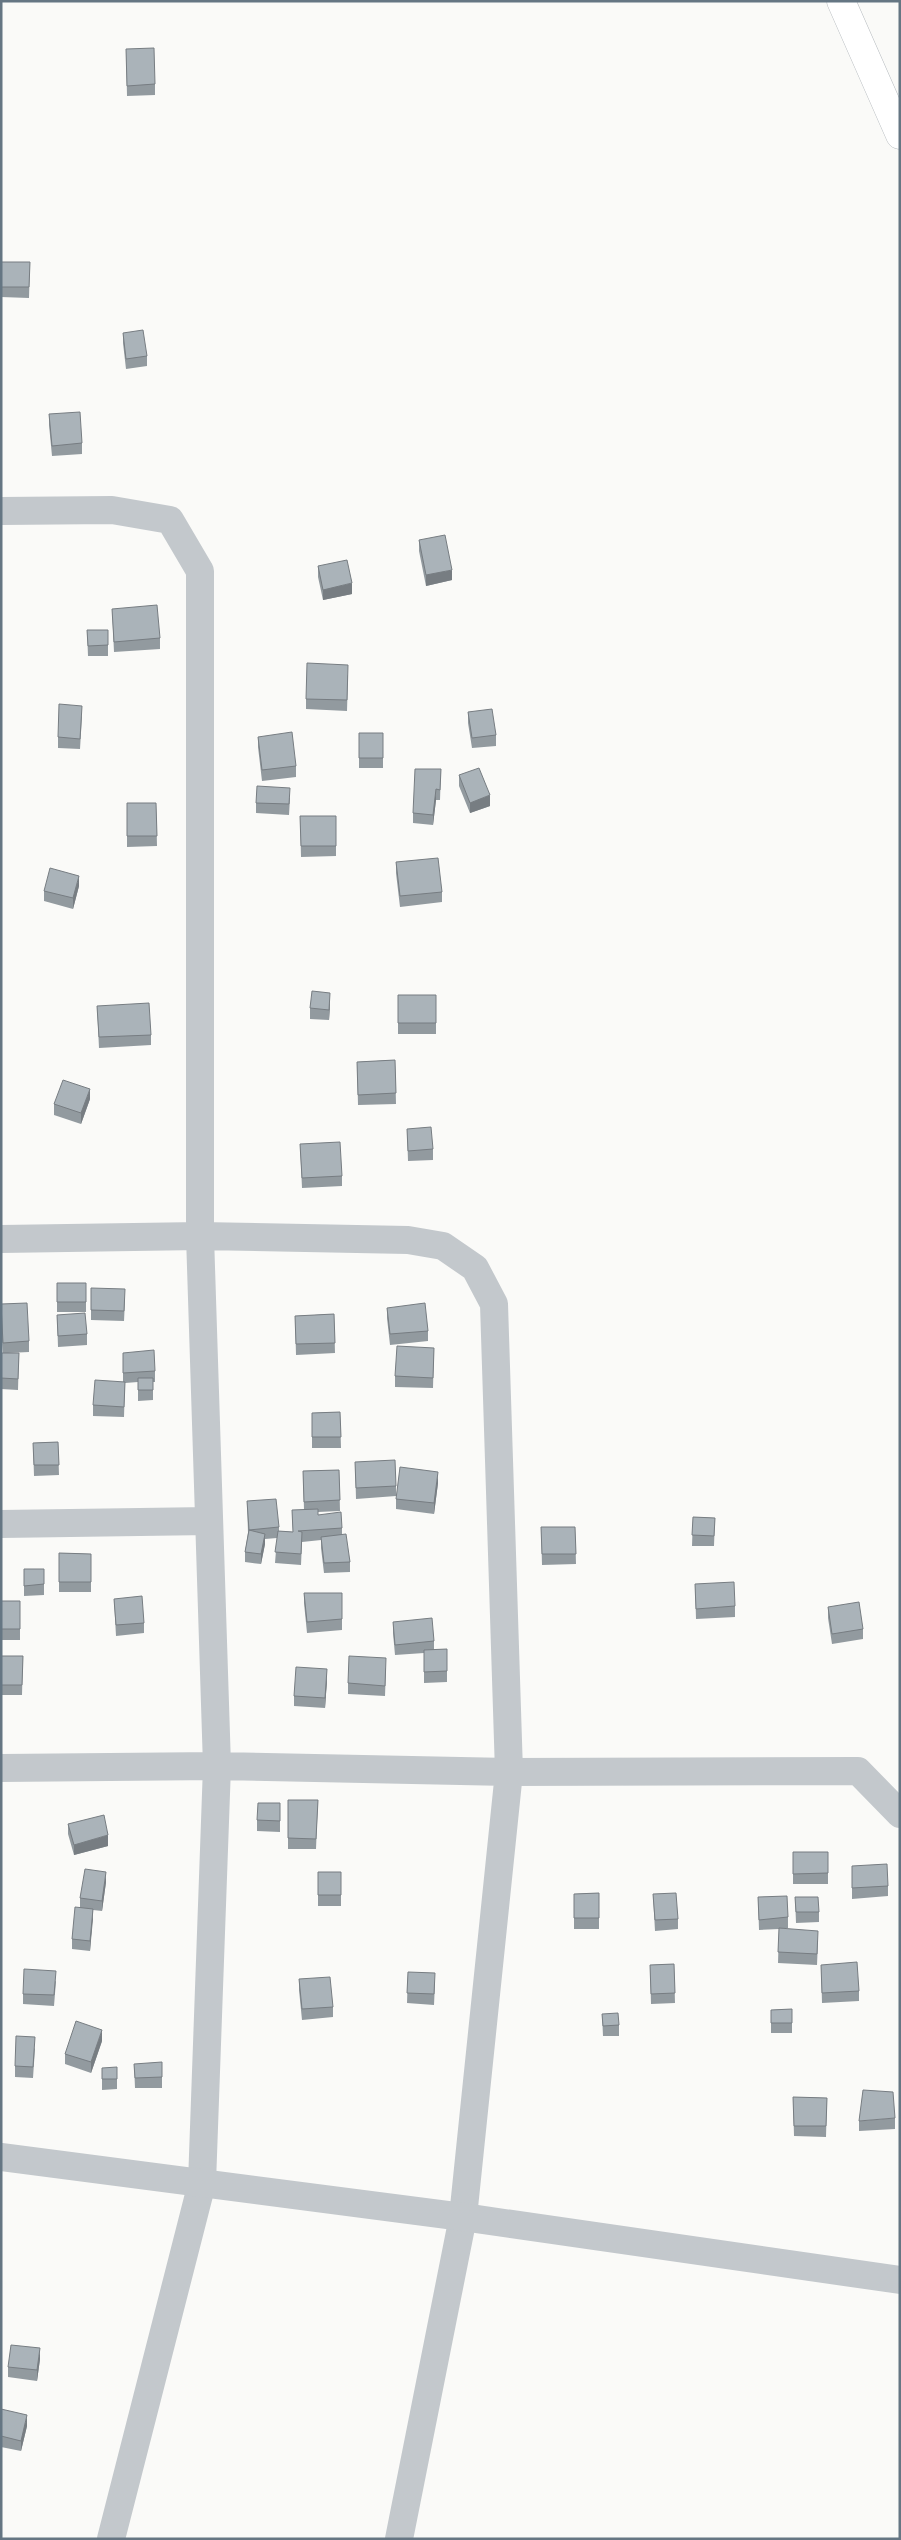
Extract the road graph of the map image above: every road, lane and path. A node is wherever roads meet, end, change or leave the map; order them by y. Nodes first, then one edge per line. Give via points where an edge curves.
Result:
1 (841, 1) edge
2 (900, 136) edge
3 (1, 511) edge
4 (200, 1236) junction
5 (1, 1240) edge
6 (209, 1521) junction
7 (1, 1524) edge
8 (217, 1766) junction
9 (1, 1768) edge
10 (509, 1772) junction
11 (900, 1814) edge
12 (1, 2157) edge
13 (202, 2183) junction
14 (463, 2217) junction
15 (900, 2280) edge
16 (111, 2539) edge
17 (399, 2539) edge

1 - 2 main road
3 - 4 street via 112,510 170,520 200,571
4 - 5 street
4 - 6 street
4 - 10 street via 408,1240 442,1246 475,1268 494,1304
6 - 7 street
6 - 8 street
8 - 9 street
8 - 10 street
8 - 13 street
10 - 11 street via 858,1771
10 - 14 street
12 - 13 street
13 - 14 street
13 - 16 street
14 - 15 street
14 - 17 street

